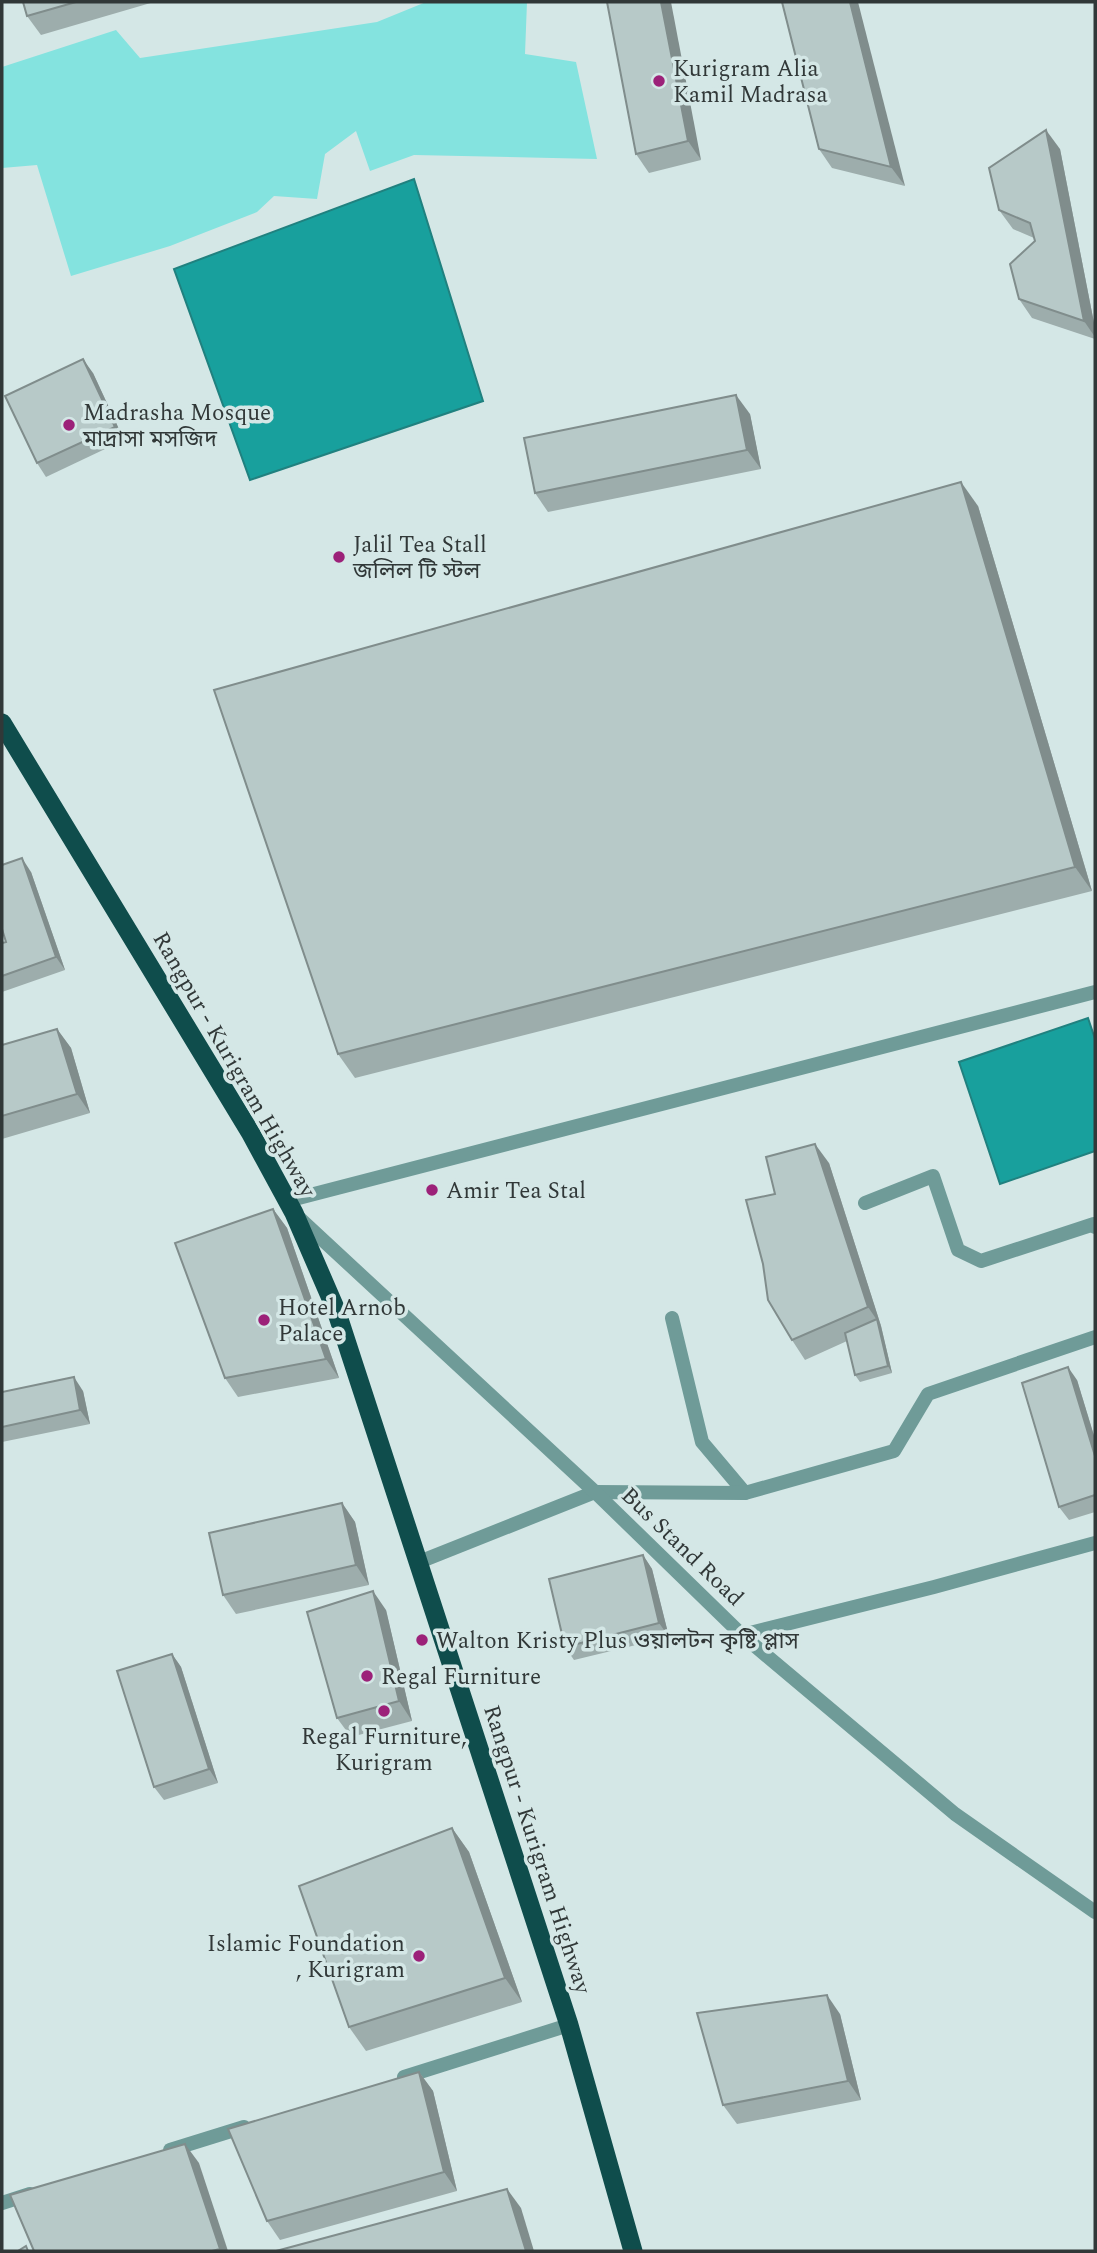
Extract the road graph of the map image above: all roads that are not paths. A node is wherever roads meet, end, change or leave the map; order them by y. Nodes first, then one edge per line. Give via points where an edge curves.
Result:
1 (2, 723) edge
2 (1095, 994) edge
3 (865, 1203) dead end
4 (290, 1207) junction
5 (1095, 1227) edge
6 (671, 1318) dead end
7 (1095, 1337) edge
8 (595, 1492) junction
9 (746, 1493) junction
10 (1095, 1543) edge
11 (419, 1562) junction
12 (742, 1634) junction
13 (1095, 1912) edge
14 (569, 2025) junction
15 (384, 2083) edge
16 (253, 2124) edge
17 (160, 2153) edge
18 (41, 2190) edge
19 (2, 2203) edge
20 (633, 2251) edge

1 - 4 highway, Rangpur - Kurigram Highway via 250,1132
2 - 4 street
3 - 5 street via 933,1176 958,1250 981,1261
4 - 8 street, Bus Stand Road
4 - 11 highway, Rangpur - Kurigram Highway via 336,1310
6 - 9 street via 702,1442
7 - 9 street via 928,1394 894,1451
8 - 9 street
8 - 11 street
8 - 12 street, Bus Stand Road
10 - 12 street
11 - 14 highway, Rangpur - Kurigram Highway
12 - 13 street, Bus Stand Road via 955,1814
14 - 15 street
14 - 20 highway, Rangpur - Kurigram Highway
16 - 17 street
18 - 19 street

